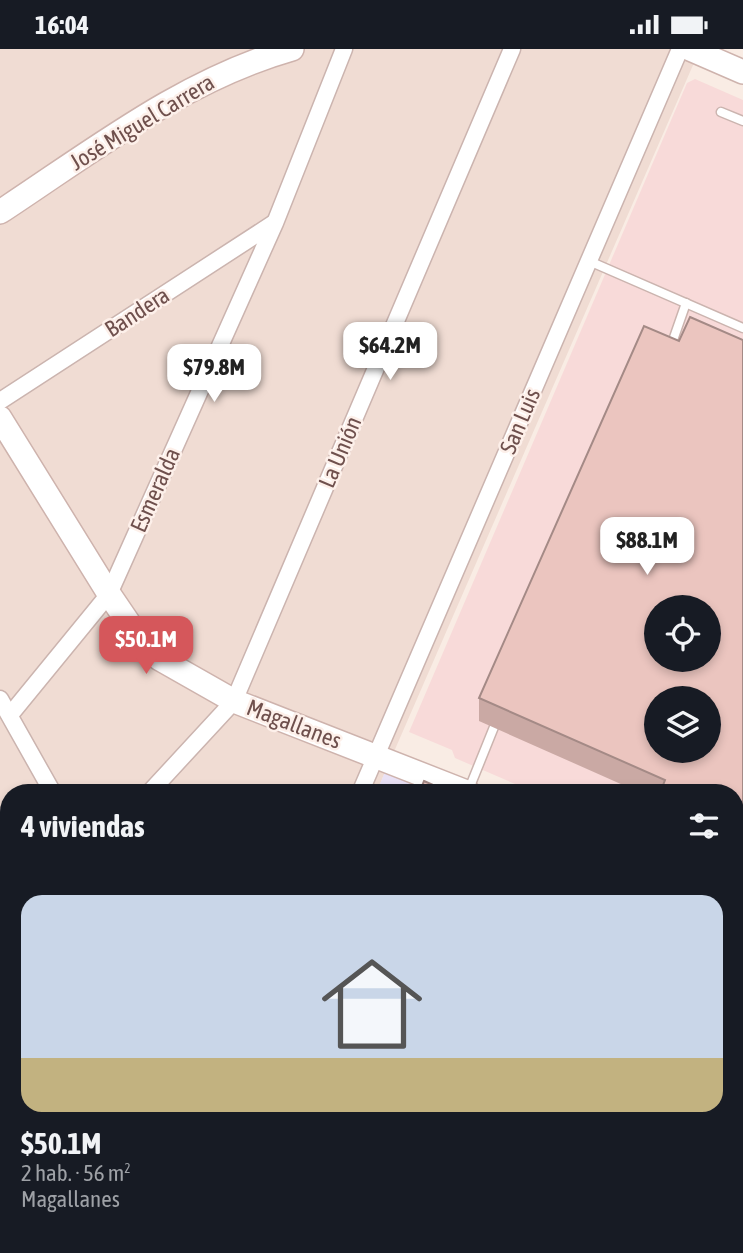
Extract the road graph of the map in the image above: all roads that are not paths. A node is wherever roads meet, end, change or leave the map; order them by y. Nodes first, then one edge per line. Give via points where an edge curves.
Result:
1 (292, 49) edge
2 (344, 49) edge
3 (512, 49) edge
4 (680, 49) edge
5 (690, 49) edge
6 (743, 72) edge
7 (721, 112) dead end
8 (743, 121) edge
9 (0, 212) edge
10 (275, 223) junction
11 (589, 261) junction
12 (686, 303) junction
13 (743, 328) edge
14 (667, 359) edge
15 (0, 401) edge
16 (0, 418) edge
17 (7, 446) edge
18 (109, 594) junction
19 (0, 699) edge
20 (234, 701) junction
21 (10, 715) junction
22 (494, 727) dead end
23 (376, 756) junction
24 (48, 784) edge
25 (157, 784) edge
26 (363, 784) edge
27 (446, 784) edge
28 (472, 784) edge

1 - 9 street, José Miguel Carrera via 186,91
2 - 10 street, Esmeralda
3 - 20 street, La Unión
4 - 11 street, San Luis
5 - 6 street
7 - 8 lane
10 - 15 street, Bandera
10 - 18 street, Esmeralda
11 - 12 lane
11 - 23 street, San Luis
12 - 13 lane
12 - 14 lane
16 - 17 street, Magallanes
17 - 18 street, Magallanes
18 - 20 street, Magallanes via 145,647
18 - 21 street, Esmeralda
19 - 21 street
20 - 23 street, Magallanes
20 - 25 street, La Unión
21 - 24 street
22 - 28 lane
23 - 26 street, San Luis
23 - 27 street, Magallanes

